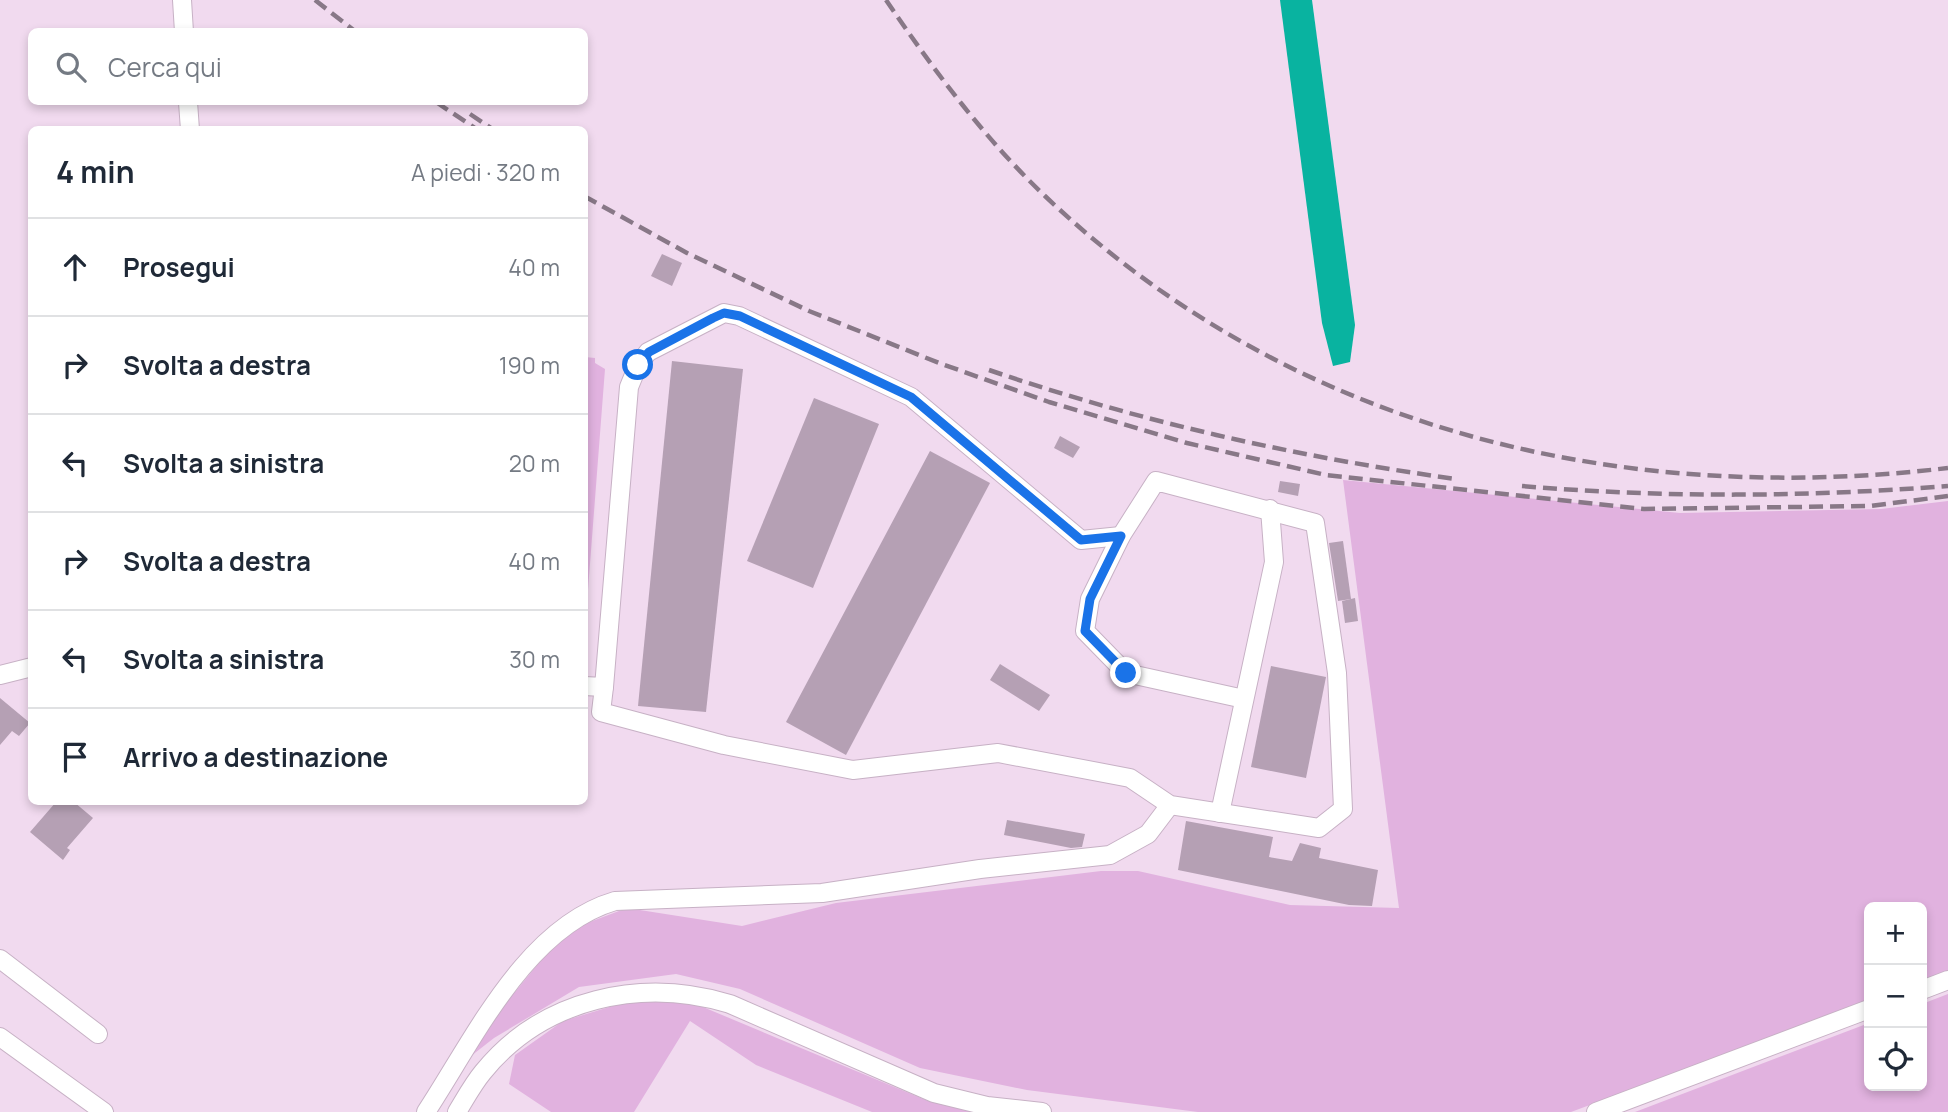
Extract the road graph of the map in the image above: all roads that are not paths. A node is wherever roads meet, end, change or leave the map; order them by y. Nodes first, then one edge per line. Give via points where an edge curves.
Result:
1 (181, 0) edge
2 (184, 28) edge
3 (188, 105) edge
4 (190, 126) edge
5 (1270, 509) junction
6 (1121, 536) junction
7 (28, 668) edge
8 (0, 675) edge
9 (588, 686) edge
10 (604, 687) junction
11 (1244, 699) junction
12 (593, 715) edge
13 (1170, 805) junction
14 (1220, 813) junction
15 (0, 959) edge
16 (1948, 980) edge
17 (1927, 988) edge
18 (1864, 1011) edge
19 (98, 1034) dead end
20 (0, 1037) edge
21 (104, 1112) edge
22 (426, 1112) edge
23 (457, 1112) edge
24 (1042, 1112) edge
25 (1595, 1112) edge

1 - 2 street
3 - 4 street
5 - 6 street via 1156,481
5 - 11 street via 1274,562
5 - 14 street via 1315,523 1337,673 1343,809 1318,828
6 - 10 street via 1081,540 911,397 795,340 724,313 649,352 629,387
6 - 11 street via 1090,599 1085,631 1126,673
7 - 8 street
9 - 10 street
10 - 12 street
11 - 14 street
12 - 13 street via 853,769 998,753 1130,778
13 - 14 street
13 - 22 street via 1147,834 1110,855 822,893 615,901 596,907 549,939 517,973
15 - 19 street
16 - 17 street
18 - 25 street
20 - 21 street
23 - 24 street via 483,1072 552,1015 607,997 661,991 730,1004 934,1093 987,1106

